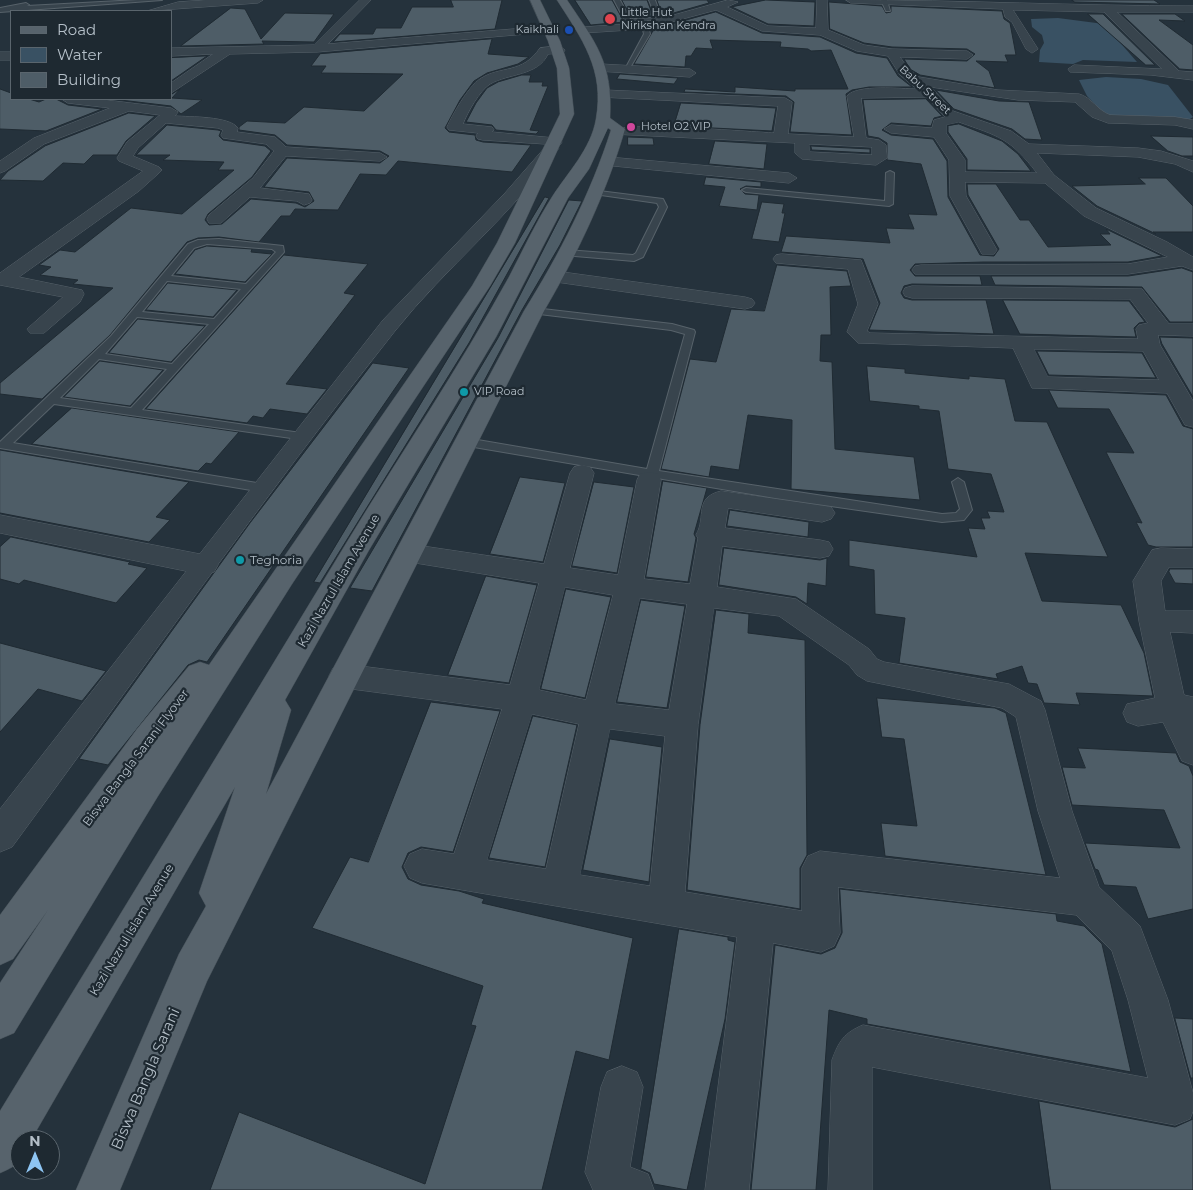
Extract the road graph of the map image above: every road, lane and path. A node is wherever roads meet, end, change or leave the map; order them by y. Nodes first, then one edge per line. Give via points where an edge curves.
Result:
1 (37, 0) edge
2 (126, 0) edge
3 (146, 0) edge
4 (159, 0) edge
5 (258, 0) edge
6 (366, 0) edge
7 (534, 0) edge
8 (562, 0) edge
9 (617, 0) edge
10 (652, 0) edge
11 (745, 0) edge
12 (822, 0) edge
13 (851, 0) edge
14 (1059, 0) edge
15 (1094, 0) edge
16 (731, 1) edge
17 (940, 1) edge
18 (885, 4) edge
19 (716, 6) junction
20 (1007, 6) junction
21 (18, 8) junction
22 (1193, 8) edge
23 (1069, 9) junction
24 (0, 10) edge
25 (156, 10) edge
26 (1105, 10) junction
27 (636, 25) junction
28 (550, 30) junction
29 (583, 30) junction
30 (822, 32) junction
31 (317, 48) junction
32 (559, 50) junction
33 (1032, 50) dead end
34 (172, 52) edge
35 (225, 52) junction
36 (892, 54) junction
37 (967, 55) dead end
38 (601, 68) junction
39 (1074, 69) dead end
40 (626, 70) junction
41 (690, 73) dead end
42 (1175, 74) junction
43 (1193, 76) edge
44 (915, 81) junction
45 (172, 88) edge
46 (930, 93) junction
47 (671, 96) junction
48 (76, 100) edge
49 (152, 100) edge
50 (132, 107) junction
51 (608, 115) junction
52 (959, 118) junction
53 (165, 119) junction
54 (1193, 126) edge
55 (891, 129) dead end
56 (666, 131) junction
57 (939, 133) junction
58 (860, 136) dead end
59 (780, 138) junction
60 (802, 139) dead end
61 (554, 145) junction
62 (1025, 148) junction
63 (282, 151) junction
64 (380, 157) dead end
65 (1193, 167) edge
66 (0, 168) edge
67 (890, 173) dead end
68 (957, 177) junction
69 (600, 178) junction
70 (789, 178) dead end
71 (1049, 178) junction
72 (629, 181) dead end
73 (658, 182) dead end
74 (678, 184) dead end
75 (726, 189) dead end
76 (746, 190) joint
77 (245, 192) junction
78 (304, 200) dead end
79 (215, 219) dead end
80 (988, 250) dead end
81 (566, 253) junction
82 (782, 259) dead end
83 (495, 263) junction
84 (1189, 263) edge
85 (525, 265) junction
86 (921, 270) dead end
87 (555, 277) junction
88 (164, 278) junction
89 (2, 279) edge
90 (248, 286) junction
91 (912, 292) dead end
92 (745, 303) dead end
93 (534, 311) junction
94 (134, 314) junction
95 (216, 322) junction
96 (37, 328) dead end
97 (1193, 330) edge
98 (1156, 337) junction
99 (1021, 343) junction
100 (97, 356) junction
101 (174, 367) junction
102 (1176, 387) junction
103 (52, 400) junction
104 (134, 412) junction
105 (1193, 420) edge
106 (301, 437) junction
107 (466, 442) junction
108 (2, 445) edge
109 (582, 473) dead end
110 (650, 476) junction
111 (958, 482) dead end
112 (263, 488) junction
113 (822, 513) dead end
114 (0, 524) edge
115 (709, 535) junction
116 (820, 549) dead end
117 (409, 553) junction
118 (1193, 558) edge
119 (205, 566) junction
120 (555, 574) junction
121 (282, 577) junction
122 (629, 587) junction
123 (701, 595) junction
124 (1153, 621) junction
125 (1193, 622) edge
126 (291, 663) junction
127 (344, 676) junction
128 (521, 699) junction
129 (1182, 708) edge
130 (1138, 713) dead end
131 (597, 715) junction
132 (682, 725) junction
133 (1193, 751) edge
134 (0, 836) edge
135 (422, 866) dead end
136 (466, 872) junction
137 (559, 890) junction
138 (1085, 898) junction
139 (666, 906) junction
140 (757, 922) junction
141 (0, 946) edge
142 (193, 968) junction
143 (0, 1020) edge
144 (622, 1087) dead end
145 (0, 1152) edge
146 (98, 1190) edge
147 (632, 1190) edge
148 (727, 1190) edge
149 (850, 1190) edge

1 - 21 lane
2 - 3 lane
4 - 21 lane
5 - 25 street via 178,5
6 - 31 street
7 - 28 main road
8 - 29 main road, Kazi Nazrul Islam Avenue
9 - 27 lane
10 - 27 lane via 660,19
11 - 16 street
12 - 30 street
13 - 18 street
14 - 23 street
15 - 26 street
16 - 19 street
17 - 18 street
17 - 20 street
19 - 27 street
19 - 30 street, Babu Street via 766,29
20 - 23 street
20 - 33 street via 1010,18 1016,20
21 - 24 lane
22 - 26 street
23 - 26 street
26 - 42 street
27 - 29 street
27 - 40 lane via 647,34
28 - 31 street via 331,52
28 - 32 main road
29 - 38 main road, Kazi Nazrul Islam Avenue via 594,47
30 - 36 street, Babu Street via 861,48
31 - 35 street
32 - 61 main road via 568,94 567,114
32 - 61 street via 544,51 533,65 484,82 454,127 487,130 483,136
34 - 35 street
35 - 45 street
36 - 37 street
36 - 44 street, Babu Street via 904,72
38 - 40 street
38 - 51 main road, Kazi Nazrul Islam Avenue
39 - 42 street
40 - 41 street
42 - 43 street
44 - 46 street, Babu Street
44 - 54 street via 975,92 1079,98 1101,117 1188,122
46 - 52 street, Babu Street via 948,114
46 - 58 street via 861,93 854,96
47 - 51 street
47 - 56 street
47 - 59 street via 785,102
48 - 50 street
49 - 50 street
50 - 53 street via 171,112
50 - 66 street via 39,141
51 - 56 street
51 - 69 main road
51 - 85 main road, Kazi Nazrul Islam Avenue via 581,169 560,197
52 - 57 street via 939,123
52 - 62 street, Babu Street via 1006,134
53 - 63 street via 220,124 231,128 228,134 270,140
53 - 89 street via 132,145 124,158 154,170
55 - 57 street
56 - 59 street
57 - 68 street via 957,160
59 - 60 street
61 - 83 main road
61 - 106 street via 511,196 390,324
62 - 65 street via 1160,154 1185,161
62 - 71 street, Babu Street
63 - 64 street
63 - 77 street via 259,181
67 - 76 lane via 889,204
68 - 71 street
68 - 80 street via 958,196
69 - 70 street
69 - 72 street
69 - 81 main road
69 - 81 lane via 660,202 663,207 640,254 634,258
71 - 84 street, Babu Street via 1090,212
73 - 74 street
75 - 76 street
77 - 78 street via 303,197
77 - 79 street
81 - 87 main road
82 - 99 street via 855,264 868,304 858,332 865,338
83 - 85 main road
83 - 121 main road
84 - 86 street via 1128,269
85 - 126 main road, Kazi Nazrul Islam Avenue via 486,337
87 - 92 street
87 - 93 main road
88 - 90 lane
88 - 90 lane via 195,244 211,242 280,248 280,252
88 - 94 lane
89 - 96 street via 75,294
90 - 95 lane
91 - 98 street via 1135,293
93 - 107 main road
93 - 110 lane via 672,327 690,332
94 - 95 lane
94 - 100 lane
95 - 101 lane
97 - 98 street
98 - 99 street
98 - 102 street
99 - 102 street via 1040,383
100 - 101 lane
100 - 103 lane
101 - 104 lane
102 - 105 street
103 - 104 lane
103 - 108 lane
104 - 106 lane
106 - 112 street
107 - 110 lane
107 - 117 main road
108 - 112 lane
109 - 120 street
110 - 111 lane via 942,518 960,517 966,510
110 - 122 street
112 - 119 street
113 - 115 street via 717,500
114 - 119 street
115 - 116 street
115 - 123 street
117 - 120 street
117 - 127 main road
118 - 124 street via 1161,557 1146,581
119 - 134 street
120 - 122 street
120 - 128 street
121 - 141 main road, Biswa Bangla Sarani Flyover via 251,610 148,739
121 - 143 main road
122 - 123 street
122 - 131 street
123 - 132 street
123 - 138 street via 786,606 878,673 1009,697 1030,710 1054,811
124 - 125 street
124 - 129 street
126 - 142 main road
126 - 145 main road, Kazi Nazrul Islam Avenue
127 - 128 street
127 - 142 main road
128 - 131 street
128 - 136 street
129 - 130 street
129 - 133 street
131 - 132 street
131 - 137 street
132 - 139 street
135 - 136 street
136 - 137 street
137 - 139 street
138 - 140 street via 820,868 820,933
138 - 149 street via 1127,939 1148,1000 1176,1104 862,1045 852,1060
139 - 140 street
140 - 148 street
142 - 146 main road, Biswa Bangla Sarani
144 - 147 street via 607,1172 615,1185

